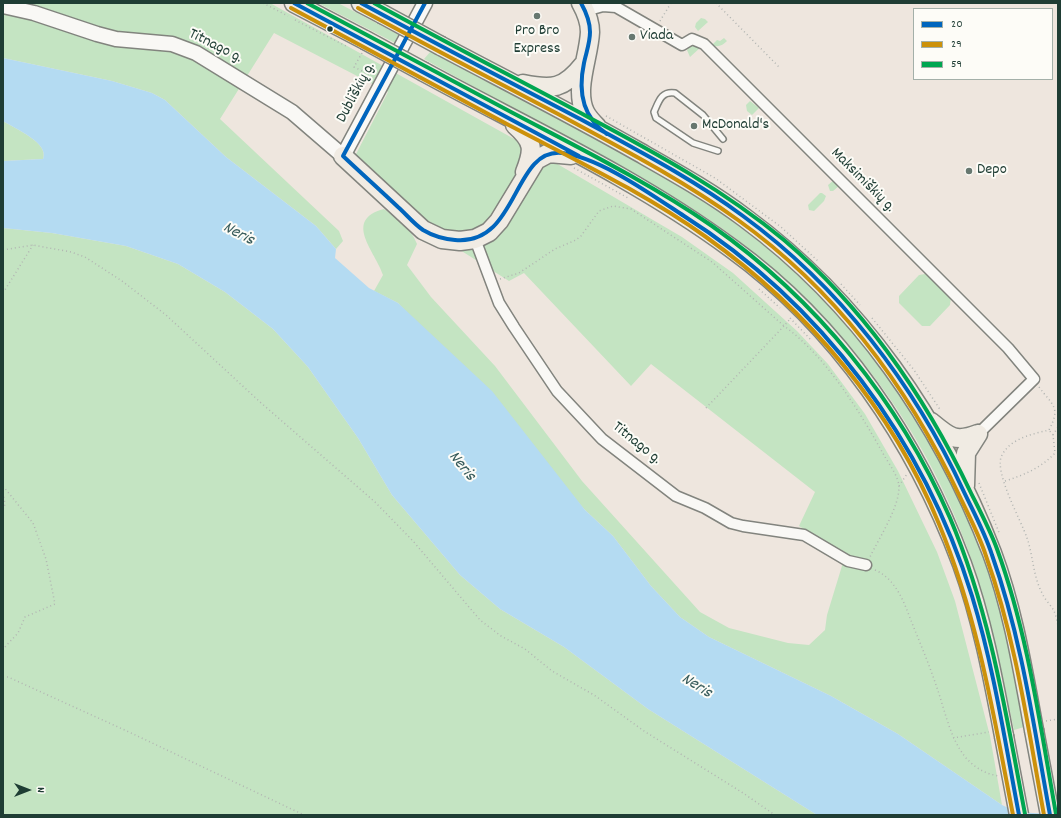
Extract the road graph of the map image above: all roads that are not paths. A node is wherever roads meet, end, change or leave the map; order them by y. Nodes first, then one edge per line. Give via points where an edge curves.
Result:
1 (294, 3) edge
2 (361, 3) edge
3 (425, 3) edge
4 (3, 6) edge
5 (583, 7) edge
6 (583, 65) junction
7 (510, 82) junction
8 (506, 116) junction
9 (599, 130) junction
10 (723, 139) dead end
11 (718, 151) dead end
12 (343, 156) junction
13 (586, 159) junction
14 (520, 184) junction
15 (475, 239) junction
16 (925, 417) junction
17 (978, 434) junction
18 (965, 493) junction
19 (866, 566) road end
20 (1019, 815) edge
21 (1050, 815) edge

1 - 8 highway, bridge via 357,46 424,72
2 - 7 highway, bridge
3 - 12 street, Dubliškių g.
4 - 12 street, Titnago g. via 40,14 116,39 172,44 196,53 292,112
5 - 6 highway via 590,33
5 - 17 street, Maksimiškių g. via 616,7 682,44 692,39 704,44 1008,348 1034,379
6 - 7 highway via 567,83 553,88
6 - 9 highway via 582,103
7 - 9 highway
8 - 13 highway
8 - 14 highway via 527,136 531,146
9 - 16 highway via 709,193 778,244 813,275 863,328 886,357
10 - 11 lane via 703,115 675,93 669,92 662,97 654,112 656,118 693,143
12 - 15 highway via 422,230 442,239
13 - 14 highway via 561,153 545,154 536,160
13 - 20 highway, bridge via 662,202 732,248 818,326 873,392 917,464 962,566 990,663 998,734
14 - 15 highway via 499,221 489,232
15 - 19 street, Titnago g. via 499,303 557,391 598,435 676,496 705,508 731,523 804,535 848,561
16 - 17 highway via 952,438 967,439
16 - 18 highway
17 - 18 highway via 966,453 964,462
18 - 21 highway, bridge via 992,553 1007,603 1038,726

